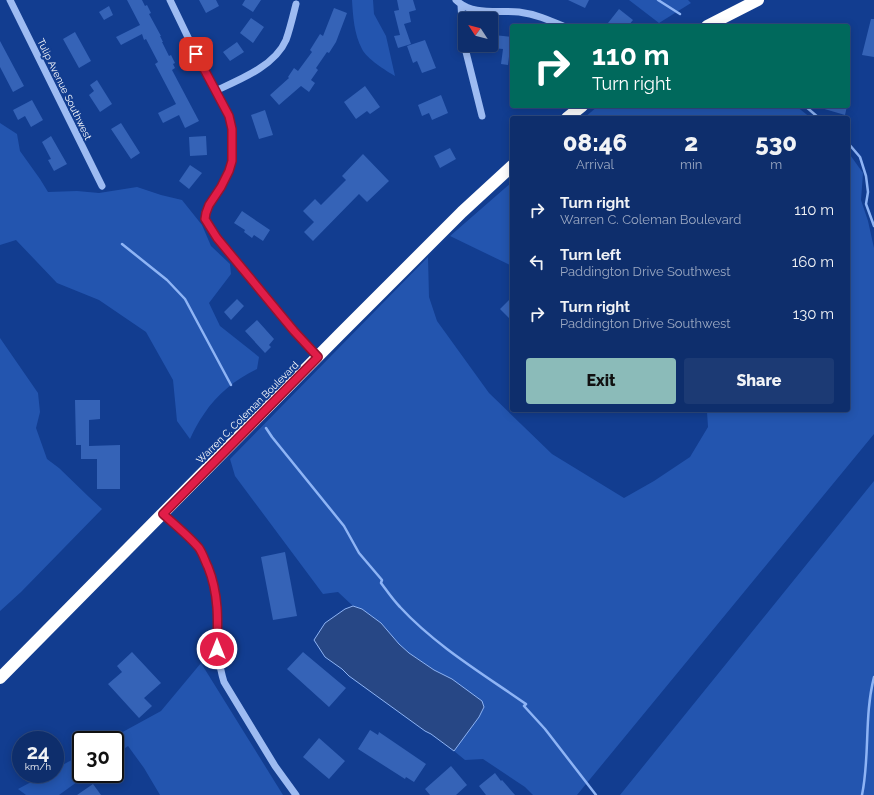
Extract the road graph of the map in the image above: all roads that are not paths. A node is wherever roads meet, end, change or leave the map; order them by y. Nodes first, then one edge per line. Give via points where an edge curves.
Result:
1 (10, 0) edge
2 (170, 0) edge
3 (758, 0) edge
4 (458, 2) edge
5 (296, 4) dead end
6 (559, 24) edge
7 (711, 24) edge
8 (215, 91) junction
9 (580, 108) edge
10 (482, 116) dead end
11 (570, 116) edge
12 (510, 168) edge
13 (102, 186) dead end
14 (318, 357) junction
15 (163, 514) junction
16 (0, 678) edge
17 (296, 795) edge

1 - 13 street, Tulip Avenue Southwest
2 - 8 street
3 - 7 highway
4 - 6 street via 469,9 525,13
4 - 10 street via 463,40
5 - 8 street via 286,41 277,54 242,79
8 - 14 street via 229,116 232,129 232,161 221,187 209,205 205,219 217,238
9 - 11 highway
12 - 14 highway, Warren C. Coleman Boulevard
14 - 15 highway, Warren C. Coleman Boulevard
15 - 16 highway, Warren C. Coleman Boulevard
15 - 17 street via 204,557 216,595 217,649 224,682 275,766

